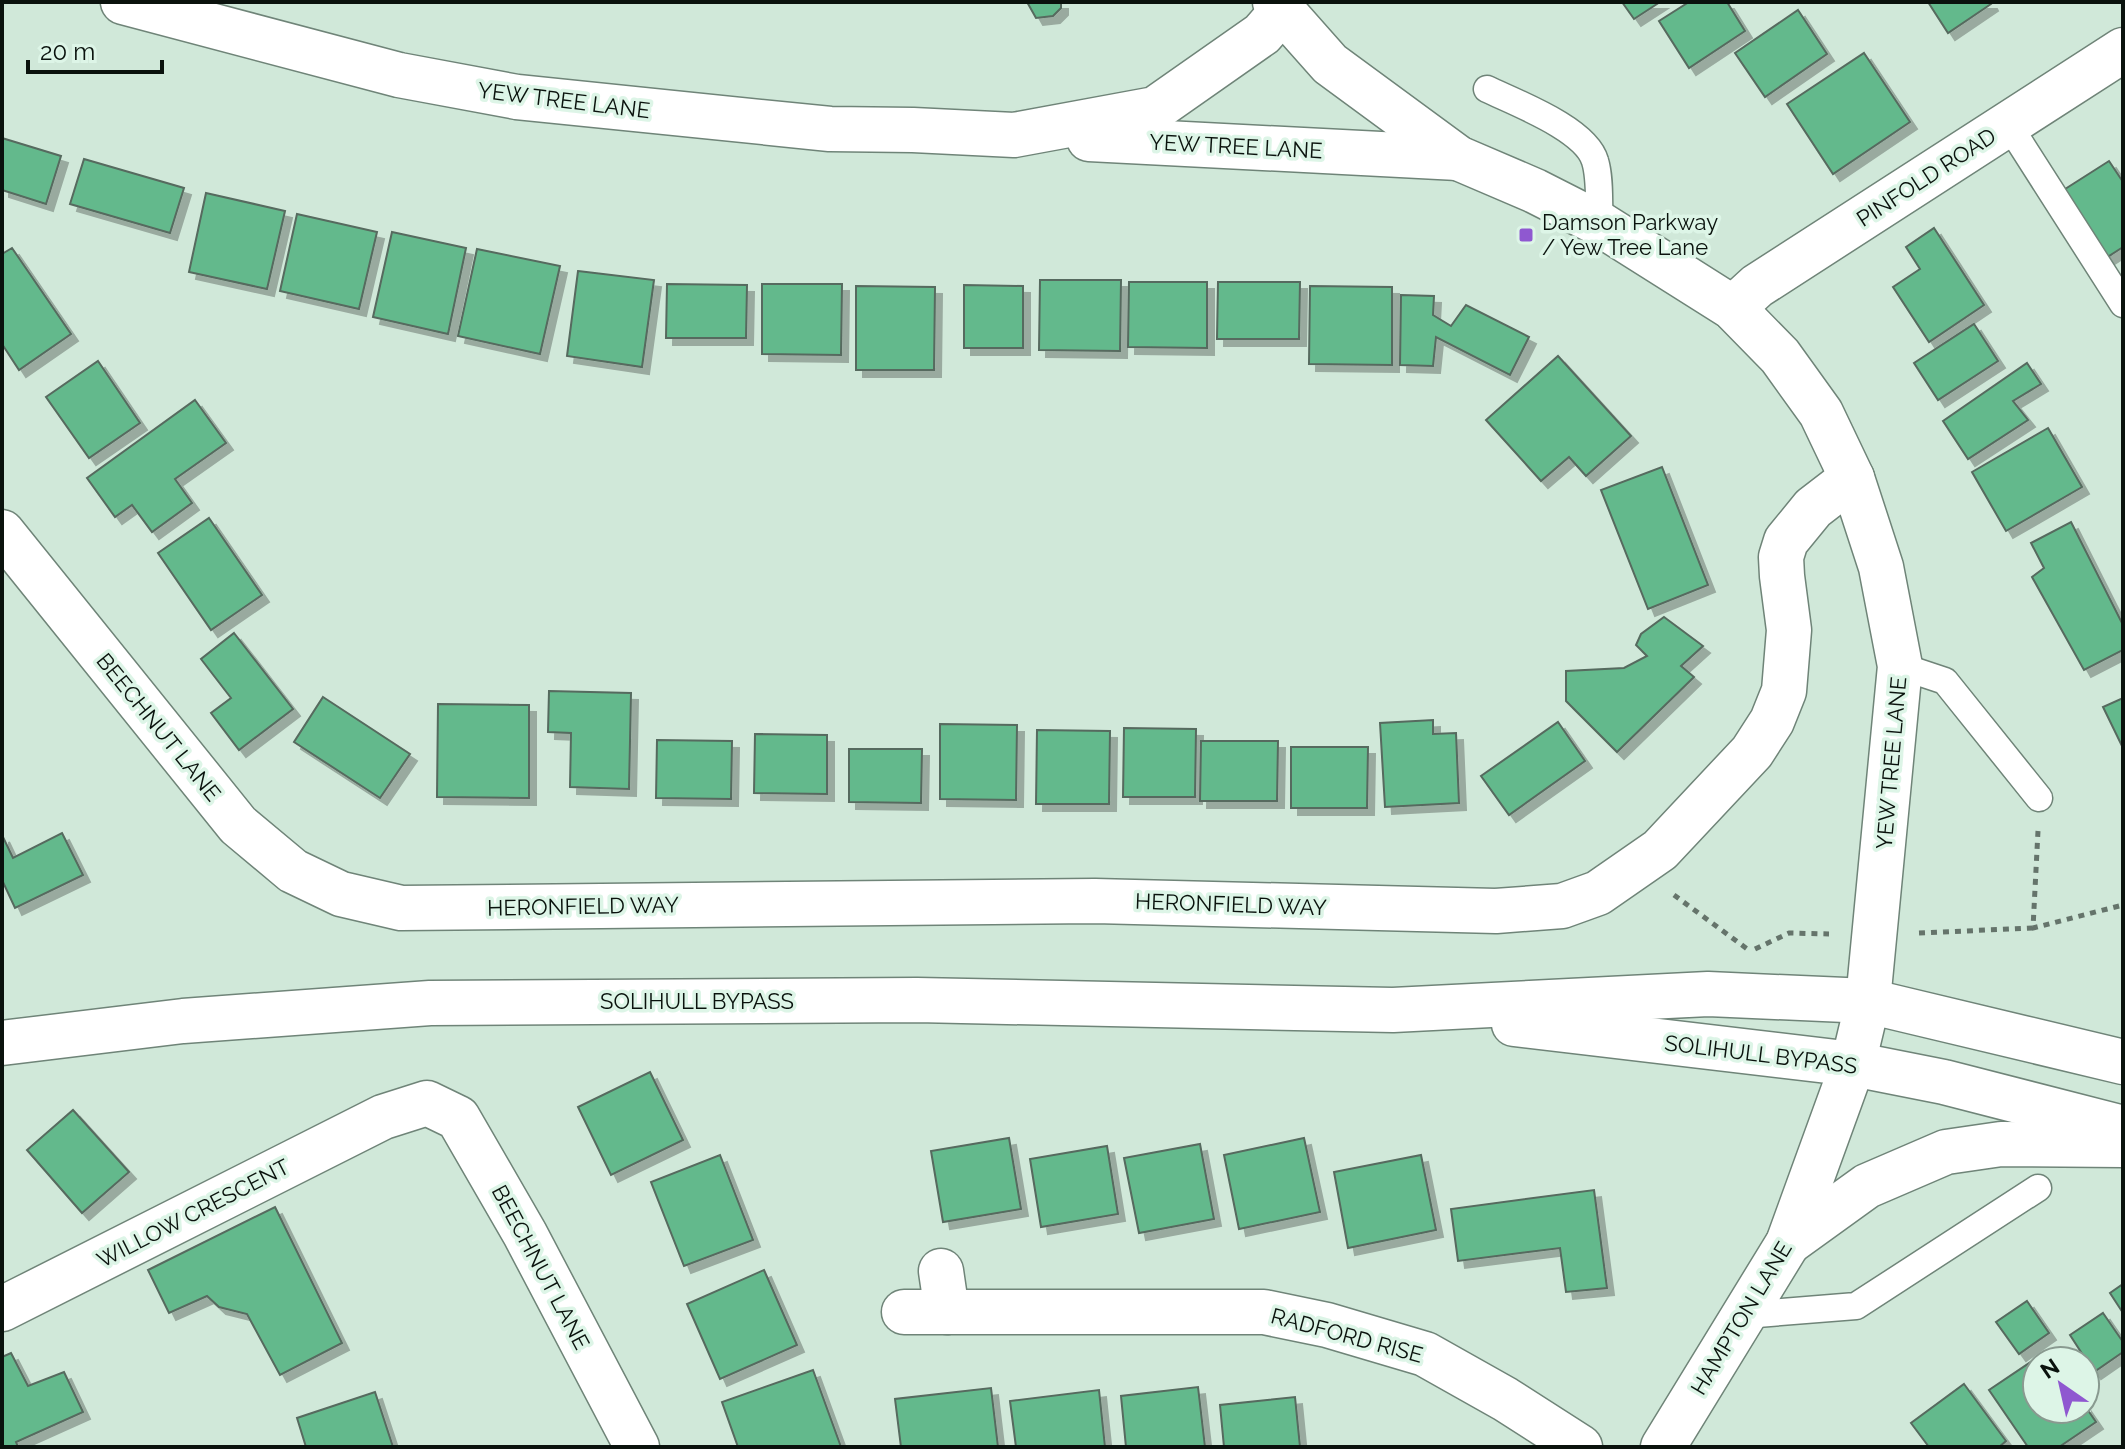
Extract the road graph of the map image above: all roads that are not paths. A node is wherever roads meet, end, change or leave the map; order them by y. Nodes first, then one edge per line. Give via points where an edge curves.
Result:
1 (123, 2) edge
2 (1278, 7) edge
3 (2123, 50) edge
4 (1487, 89) dead end
5 (2008, 124) junction
6 (1014, 135) junction
7 (1458, 158) junction
8 (1600, 224) junction
9 (2123, 304) edge
10 (1733, 308) junction
11 (1852, 478) junction
12 (2, 532) edge
13 (1900, 666) junction
14 (2039, 798) road end
15 (341, 894) joint
16 (1868, 1001) junction
17 (1393, 1010) junction
18 (2, 1043) edge
19 (2123, 1062) edge
20 (1853, 1064) junction
21 (383, 1117) joint
22 (2123, 1128) edge
23 (2123, 1145) edge
24 (2038, 1188) dead end
25 (1788, 1243) junction
26 (2, 1309) edge
27 (904, 1312) dead end
28 (1745, 1315) junction
29 (637, 1447) edge
30 (1580, 1447) edge
31 (1663, 1447) edge

1 - 6 main road, YEW TREE LANE via 399,75 517,97 830,129
2 - 6 main road, YEW TREE LANE via 1262,34 1155,109
2 - 7 main road, YEW TREE LANE via 1330,64
3 - 5 main road, PINFOLD ROAD
4 - 8 lane via 1586,144 1595,161
5 - 9 lane
5 - 10 main road, PINFOLD ROAD via 1757,286
6 - 7 main road, YEW TREE LANE
7 - 8 main road, YEW TREE LANE
8 - 10 main road, YEW TREE LANE
10 - 11 main road, YEW TREE LANE via 1780,356 1821,413
11 - 13 main road, YEW TREE LANE via 1881,567
11 - 15 main road, HERONFIELD WAY via 1813,508 1786,541 1781,557 1789,630 1784,691 1752,752 1660,850 1598,893 1562,906 1496,911 1095,901 401,908
12 - 15 main road, BEECHNUT LANE via 238,825 293,871
13 - 14 lane via 1945,681
13 - 16 main road, YEW TREE LANE
16 - 17 main road, SOLIHULL BYPASS via 1708,994
16 - 19 main road, SOLIHULL BYPASS
16 - 20 main road, HAMPTON LANE
17 - 18 main road, SOLIHULL BYPASS via 917,1000 430,1003 183,1021
17 - 20 main road, SOLIHULL BYPASS
20 - 22 main road, SOLIHULL BYPASS
20 - 25 main road, HAMPTON LANE
21 - 26 main road, WILLOW CRESCENT
21 - 29 main road, BEECHNUT LANE via 427,1103 458,1118
23 - 25 main road via 2001,1144 1946,1152 1867,1186
24 - 28 lane via 1856,1306
25 - 28 main road, HAMPTON LANE
27 - 30 main road, RADFORD RISE via 944,1291 1264,1312 1425,1354
28 - 31 main road, HAMPTON LANE

